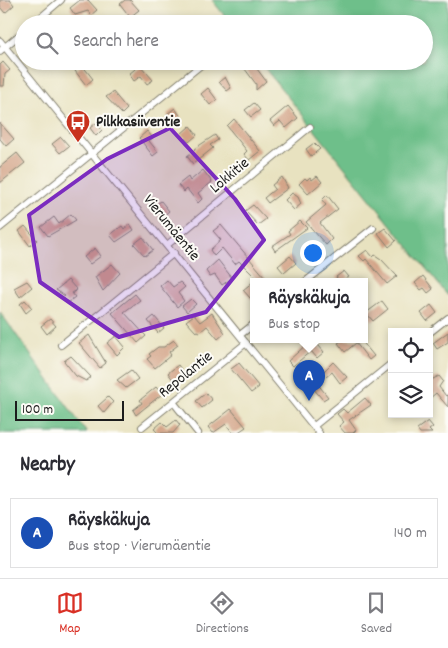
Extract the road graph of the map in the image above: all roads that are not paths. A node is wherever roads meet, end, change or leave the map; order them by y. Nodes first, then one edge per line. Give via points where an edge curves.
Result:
1 (61, 0) edge
2 (44, 15) edge
3 (15, 38) edge
4 (0, 41) edge
5 (2, 49) edge
6 (15, 64) edge
7 (20, 70) edge
8 (195, 70) edge
9 (310, 128) dead end
10 (93, 155) junction
11 (0, 228) edge
12 (373, 228) dead end
13 (167, 245) junction
14 (174, 253) junction
15 (310, 278) edge
16 (448, 318) edge
17 (250, 327) edge
18 (433, 330) edge
19 (240, 335) junction
20 (246, 343) junction
21 (61, 345) dead end
22 (388, 366) edge
23 (174, 403) junction
24 (314, 426) junction
25 (142, 427) dead end
26 (198, 433) edge
27 (320, 433) edge

1 - 2 street
3 - 5 street
4 - 5 street, Vierumäentie
5 - 6 street, Vierumäentie
7 - 10 street, Vierumäentie
8 - 10 street
9 - 13 street, Lokkitie
10 - 11 street
10 - 13 street, Vierumäentie
12 - 15 street
13 - 14 street, Vierumäentie
14 - 19 street, Vierumäentie
14 - 21 street
16 - 18 street
17 - 19 street
19 - 20 street, Vierumäentie
20 - 23 street, Repolantie
20 - 24 street, Vierumäentie
22 - 24 street
23 - 25 street, Repolantie
23 - 26 street
24 - 27 street, Vierumäentie

